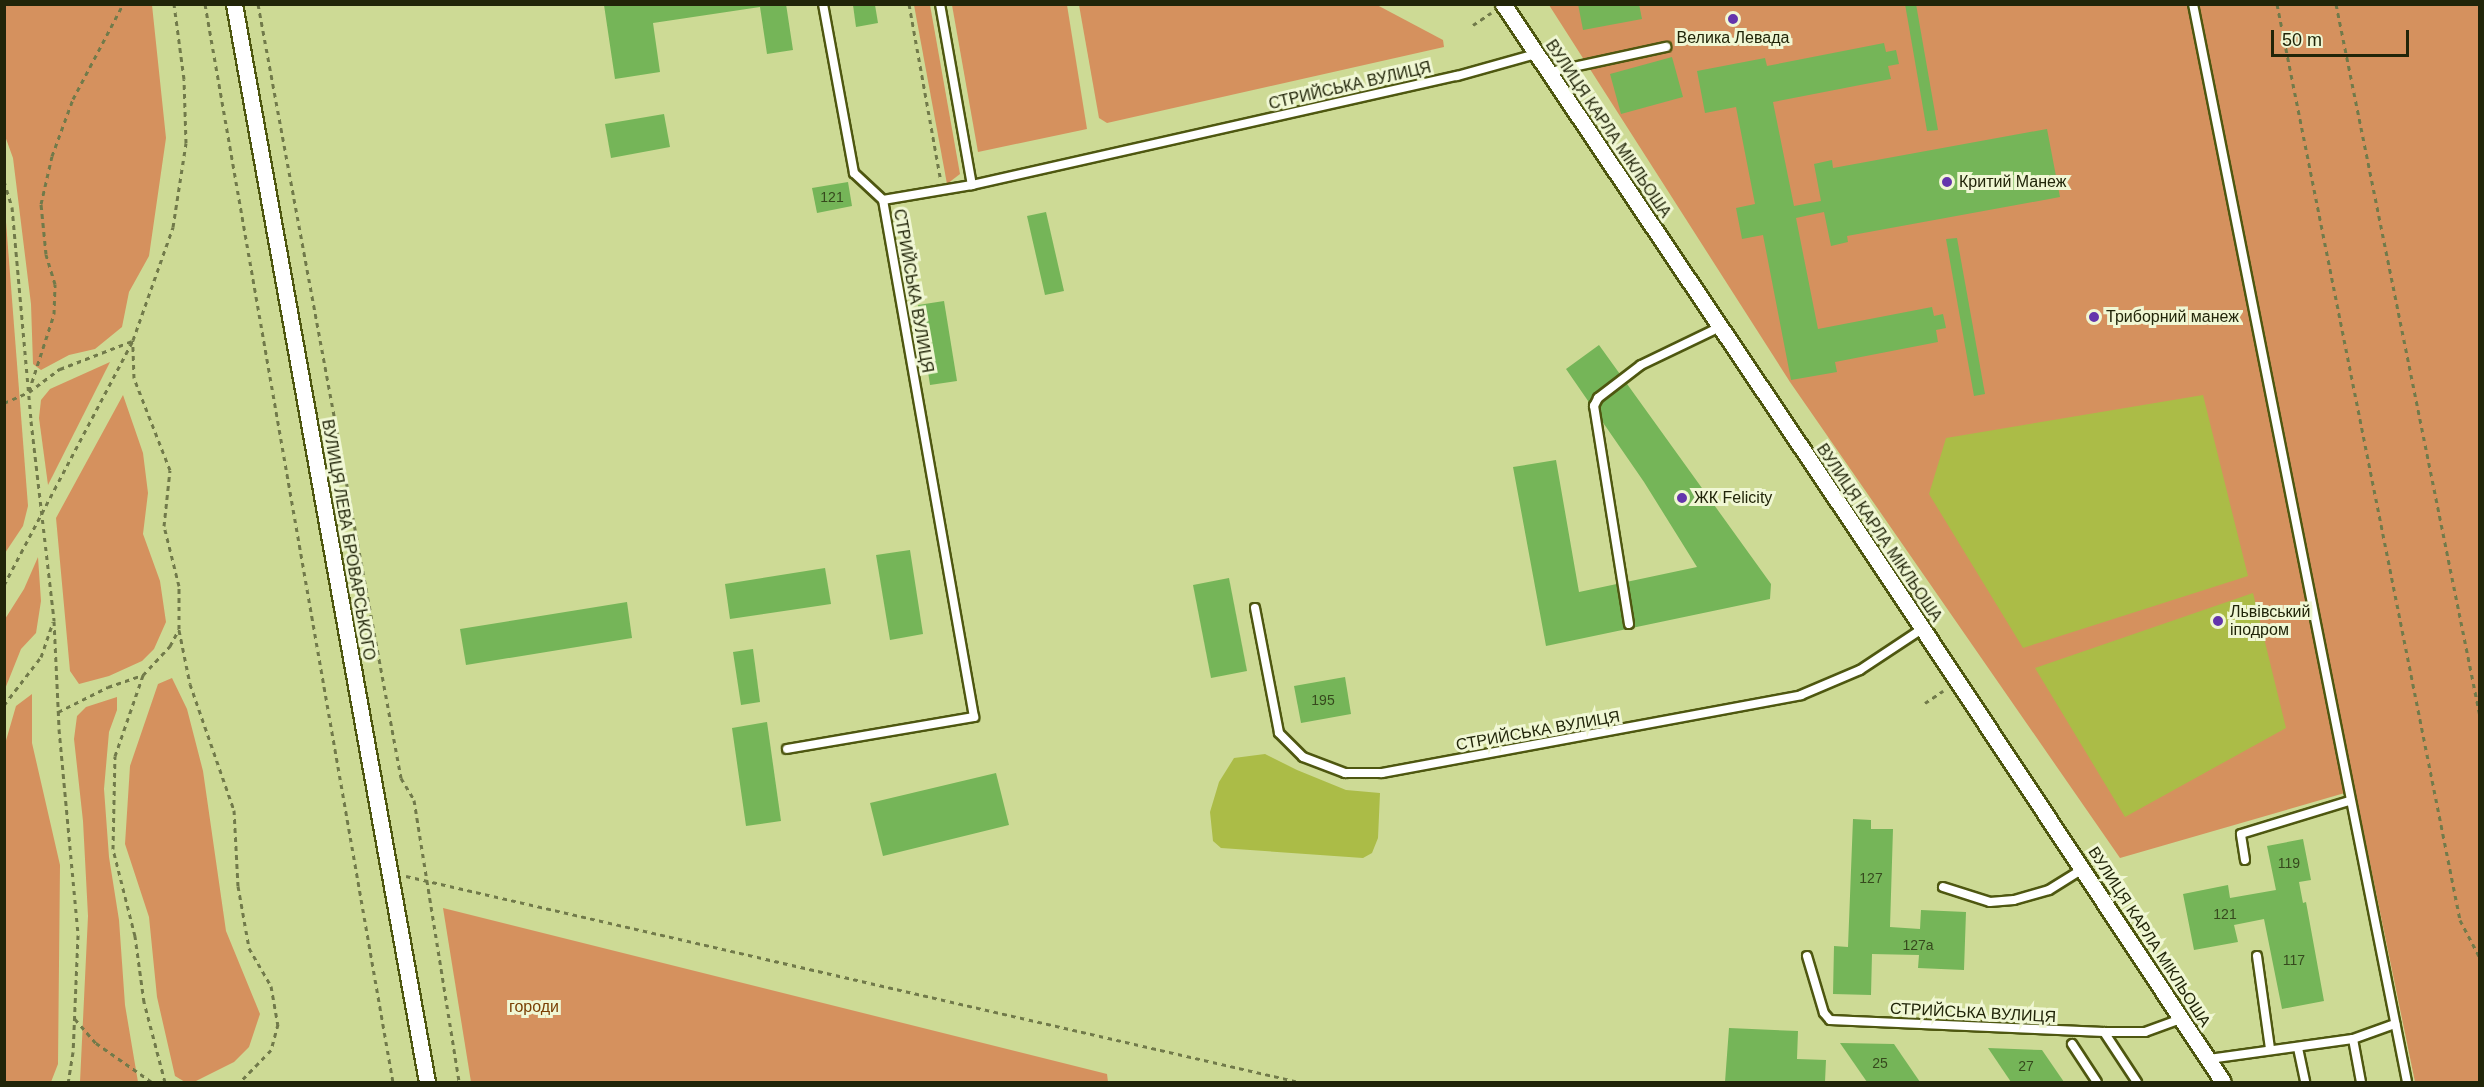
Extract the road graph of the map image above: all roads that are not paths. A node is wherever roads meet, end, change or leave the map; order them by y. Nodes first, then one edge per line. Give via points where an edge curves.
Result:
1 (234, 4) edge
2 (823, 4) edge
3 (940, 4) edge
4 (2193, 4) edge
5 (1498, 8) edge
6 (1666, 47) dead end
7 (1536, 54) junction
8 (1548, 73) junction
9 (972, 185) junction
10 (883, 200) junction
11 (1720, 327) junction
12 (1256, 608) dead end
13 (1629, 624) dead end
14 (1922, 629) junction
15 (787, 748) dead end
16 (2349, 801) junction
17 (2245, 860) dead end
18 (2082, 869) junction
19 (1943, 887) dead end
20 (1807, 956) dead end
21 (2257, 956) dead end
22 (2181, 1019) junction
23 (2395, 1024) junction
24 (2104, 1032) junction
25 (2353, 1039) junction
26 (2072, 1044) dead end
27 (2298, 1048) junction
28 (2270, 1049) junction
29 (2207, 1059) junction
30 (427, 1083) edge
31 (2097, 1083) edge
32 (2137, 1083) edge
33 (2223, 1083) edge
34 (2305, 1083) edge
35 (2361, 1083) edge
36 (2407, 1083) edge

1 - 30 street, ВУЛИЦЯ ЛЕВА БРОВАРСЬКОГО
2 - 10 lane via 854,173
3 - 9 lane
4 - 16 lane
5 - 7 street, ВУЛИЦЯ КАРЛА МІКЛЬОША
6 - 8 lane
7 - 8 street, ВУЛИЦЯ КАРЛА МІКЛЬОША
7 - 9 lane, СТРИЙСЬКА ВУЛИЦЯ via 1457,76
8 - 11 street, ВУЛИЦЯ КАРЛА МІКЛЬОША
9 - 10 lane, СТРИЙСЬКА ВУЛИЦЯ
10 - 15 lane, СТРИЙСЬКА ВУЛИЦЯ via 974,717
11 - 13 lane via 1641,365 1606,391 1594,406
11 - 14 street, ВУЛИЦЯ КАРЛА МІКЛЬОША
12 - 14 lane, СТРИЙСЬКА ВУЛИЦЯ via 1279,733 1303,757 1345,773 1394,771 1801,695 1860,670
14 - 18 street, ВУЛИЦЯ КАРЛА МІКЛЬОША
16 - 17 lane via 2241,834
16 - 23 lane
18 - 19 lane via 2049,890 2014,900 1990,902
18 - 22 street, ВУЛИЦЯ КАРЛА МІКЛЬОША
20 - 24 lane, СТРИЙСЬКА ВУЛИЦЯ via 1830,1020
21 - 28 lane
22 - 24 lane, СТРИЙСЬКА ВУЛИЦЯ via 2145,1032
22 - 29 street, ВУЛИЦЯ КАРЛА МІКЛЬОША
23 - 25 lane
23 - 36 lane
24 - 32 lane
25 - 27 lane
25 - 35 lane
26 - 31 lane
27 - 28 lane
27 - 34 lane
28 - 29 lane
29 - 33 street, ВУЛИЦЯ КАРЛА МІКЛЬОША

